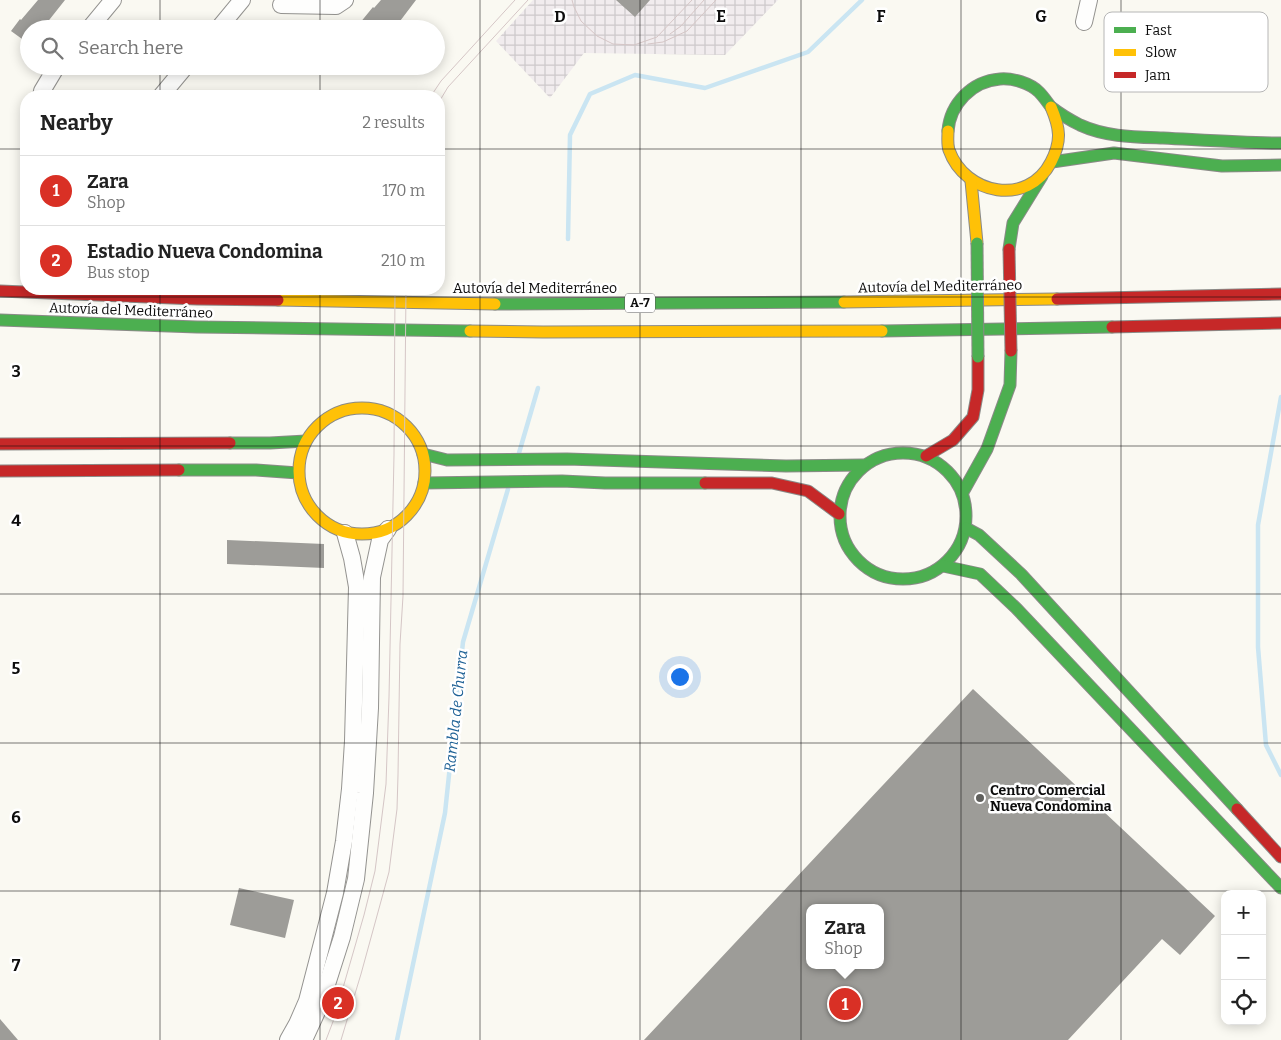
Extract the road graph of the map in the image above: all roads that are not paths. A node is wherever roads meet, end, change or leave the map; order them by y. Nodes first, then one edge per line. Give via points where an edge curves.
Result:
1 (113, 0) edge
2 (242, 0) edge
3 (345, 0) edge
4 (1089, 0) edge
5 (281, 5) dead end
6 (96, 20) edge
7 (225, 20) edge
8 (1084, 22) dead end
9 (52, 75) edge
10 (178, 75) edge
11 (43, 90) edge
12 (166, 90) edge
13 (1051, 107) junction
14 (1281, 143) edge
15 (1052, 162) junction
16 (1281, 165) edge
17 (1043, 175) junction
18 (971, 181) junction
19 (0, 291) edge
20 (20, 292) edge
21 (1281, 294) edge
22 (98, 295) edge
23 (0, 320) edge
24 (1281, 323) edge
25 (306, 441) junction
26 (0, 444) edge
27 (423, 454) junction
28 (926, 456) junction
29 (863, 465) junction
30 (0, 470) edge
31 (298, 473) junction
32 (424, 483) junction
33 (963, 492) junction
34 (839, 514) junction
35 (966, 528) junction
36 (388, 530) junction
37 (345, 533) junction
38 (943, 566) junction
39 (1281, 857) edge
40 (1281, 888) edge
41 (288, 1040) edge
42 (304, 1040) edge

1 - 6 street
2 - 7 street
3 - 5 street via 336,6
4 - 8 street
9 - 11 street
10 - 12 street
13 - 14 main road via 1084,127 1113,135
13 - 15 main road via 1058,125 1058,144
13 - 18 main road via 1038,92 1021,82 1001,79 981,83 964,94 952,110 947,129 948,149 957,167
15 - 16 main road via 1114,153 1222,166
15 - 17 main road
17 - 18 main road via 1030,184 1008,191 985,188
17 - 33 main road, bridge via 1013,223 1008,249 1010,385 988,449
18 - 28 main road, bridge via 978,243 978,390 973,417 953,440
19 - 20 main road, Autovía del Mediterráneo / A-7
21 - 22 main road, Autovía del Mediterráneo / A-7 via 900,302 510,304
23 - 24 main road, Autovía del Mediterráneo / A-7 via 197,327 543,332 908,331
25 - 26 main road via 270,444
25 - 27 main road via 317,426 332,415 368,408 387,413 403,423
25 - 31 main road
27 - 29 main road via 447,460
27 - 32 main road
28 - 29 main road via 904,452
28 - 33 main road via 948,470
29 - 34 main road via 850,479 842,496
30 - 31 main road via 256,470
31 - 37 main road via 302,492 312,510 326,524
32 - 34 main road via 772,483 808,491
32 - 36 main road via 418,502 405,518
33 - 35 main road
34 - 38 main road via 842,535 851,553 884,577 904,580 925,576
35 - 38 main road via 958,549
35 - 39 main road via 979,534 1021,574
36 - 37 main road via 367,535
36 - 42 street via 380,540 372,577 370,708 356,878 321,1003
37 - 41 street via 358,587 350,789 335,892 306,1001
38 - 40 main road via 980,574

